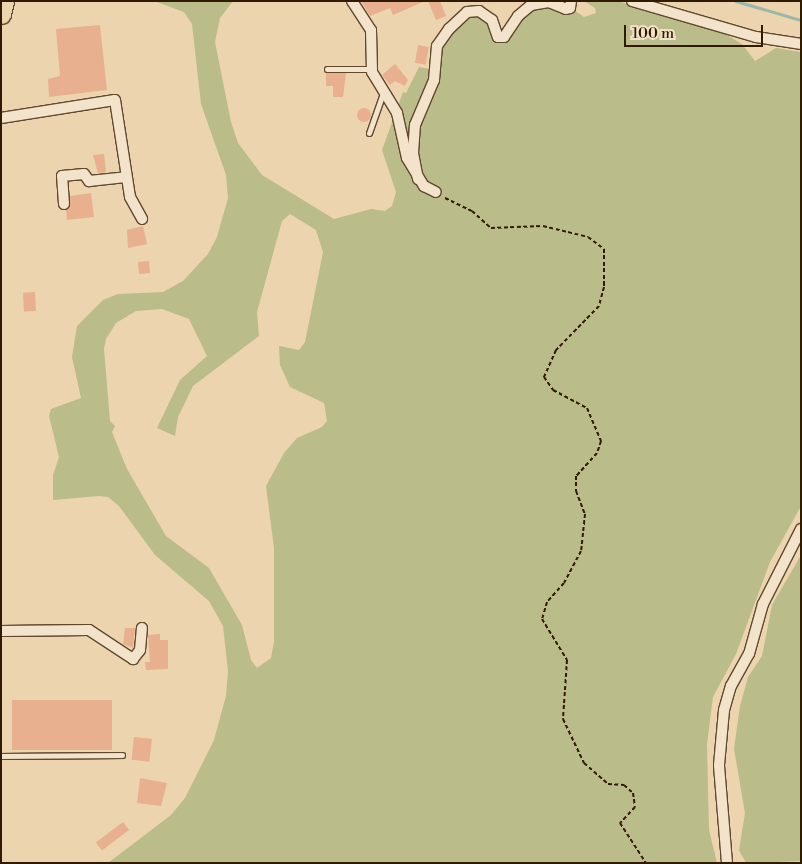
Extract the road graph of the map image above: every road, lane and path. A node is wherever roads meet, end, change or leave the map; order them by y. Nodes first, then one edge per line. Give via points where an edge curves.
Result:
1 (4, 1) edge
2 (352, 1) edge
3 (571, 1) edge
4 (632, 1) edge
5 (1, 14) edge
6 (801, 44) edge
7 (327, 69) dead end
8 (371, 69) junction
9 (384, 93) junction
10 (1, 118) edge
11 (368, 133) dead end
12 (126, 177) junction
13 (418, 179) junction
14 (436, 192) joint
15 (64, 204) dead end
16 (142, 219) dead end
17 (801, 529) edge
18 (142, 628) dead end
19 (1, 632) edge
20 (122, 755) dead end
21 (1, 756) edge
22 (646, 863) edge
23 (727, 863) edge

1 - 5 highway
2 - 8 street via 372,33
3 - 13 street via 570,8 566,9 549,2 531,5 518,16 504,37 498,37 492,20 479,11 467,12 448,30 436,50 434,80 415,125 413,153
4 - 6 street via 756,37
7 - 8 lane
8 - 9 street
9 - 11 lane
9 - 13 street via 396,113 404,150
10 - 12 street via 115,100
12 - 15 street via 90,181 84,174 62,176
12 - 16 street via 132,205
13 - 14 street via 428,190
14 - 22 path via 472,211 492,228 543,226 588,237 604,249 604,287 599,306 556,350 547,364 544,377 553,390 587,408 601,441 597,453 576,476 576,491 585,514 581,551 564,583 547,602 542,619 567,660 563,719 584,763 608,784 624,785 633,793 635,807 620,822
17 - 23 street via 763,604 749,654 731,686 724,710 718,765
18 - 19 street via 140,650 133,659 89,630
20 - 21 lane

